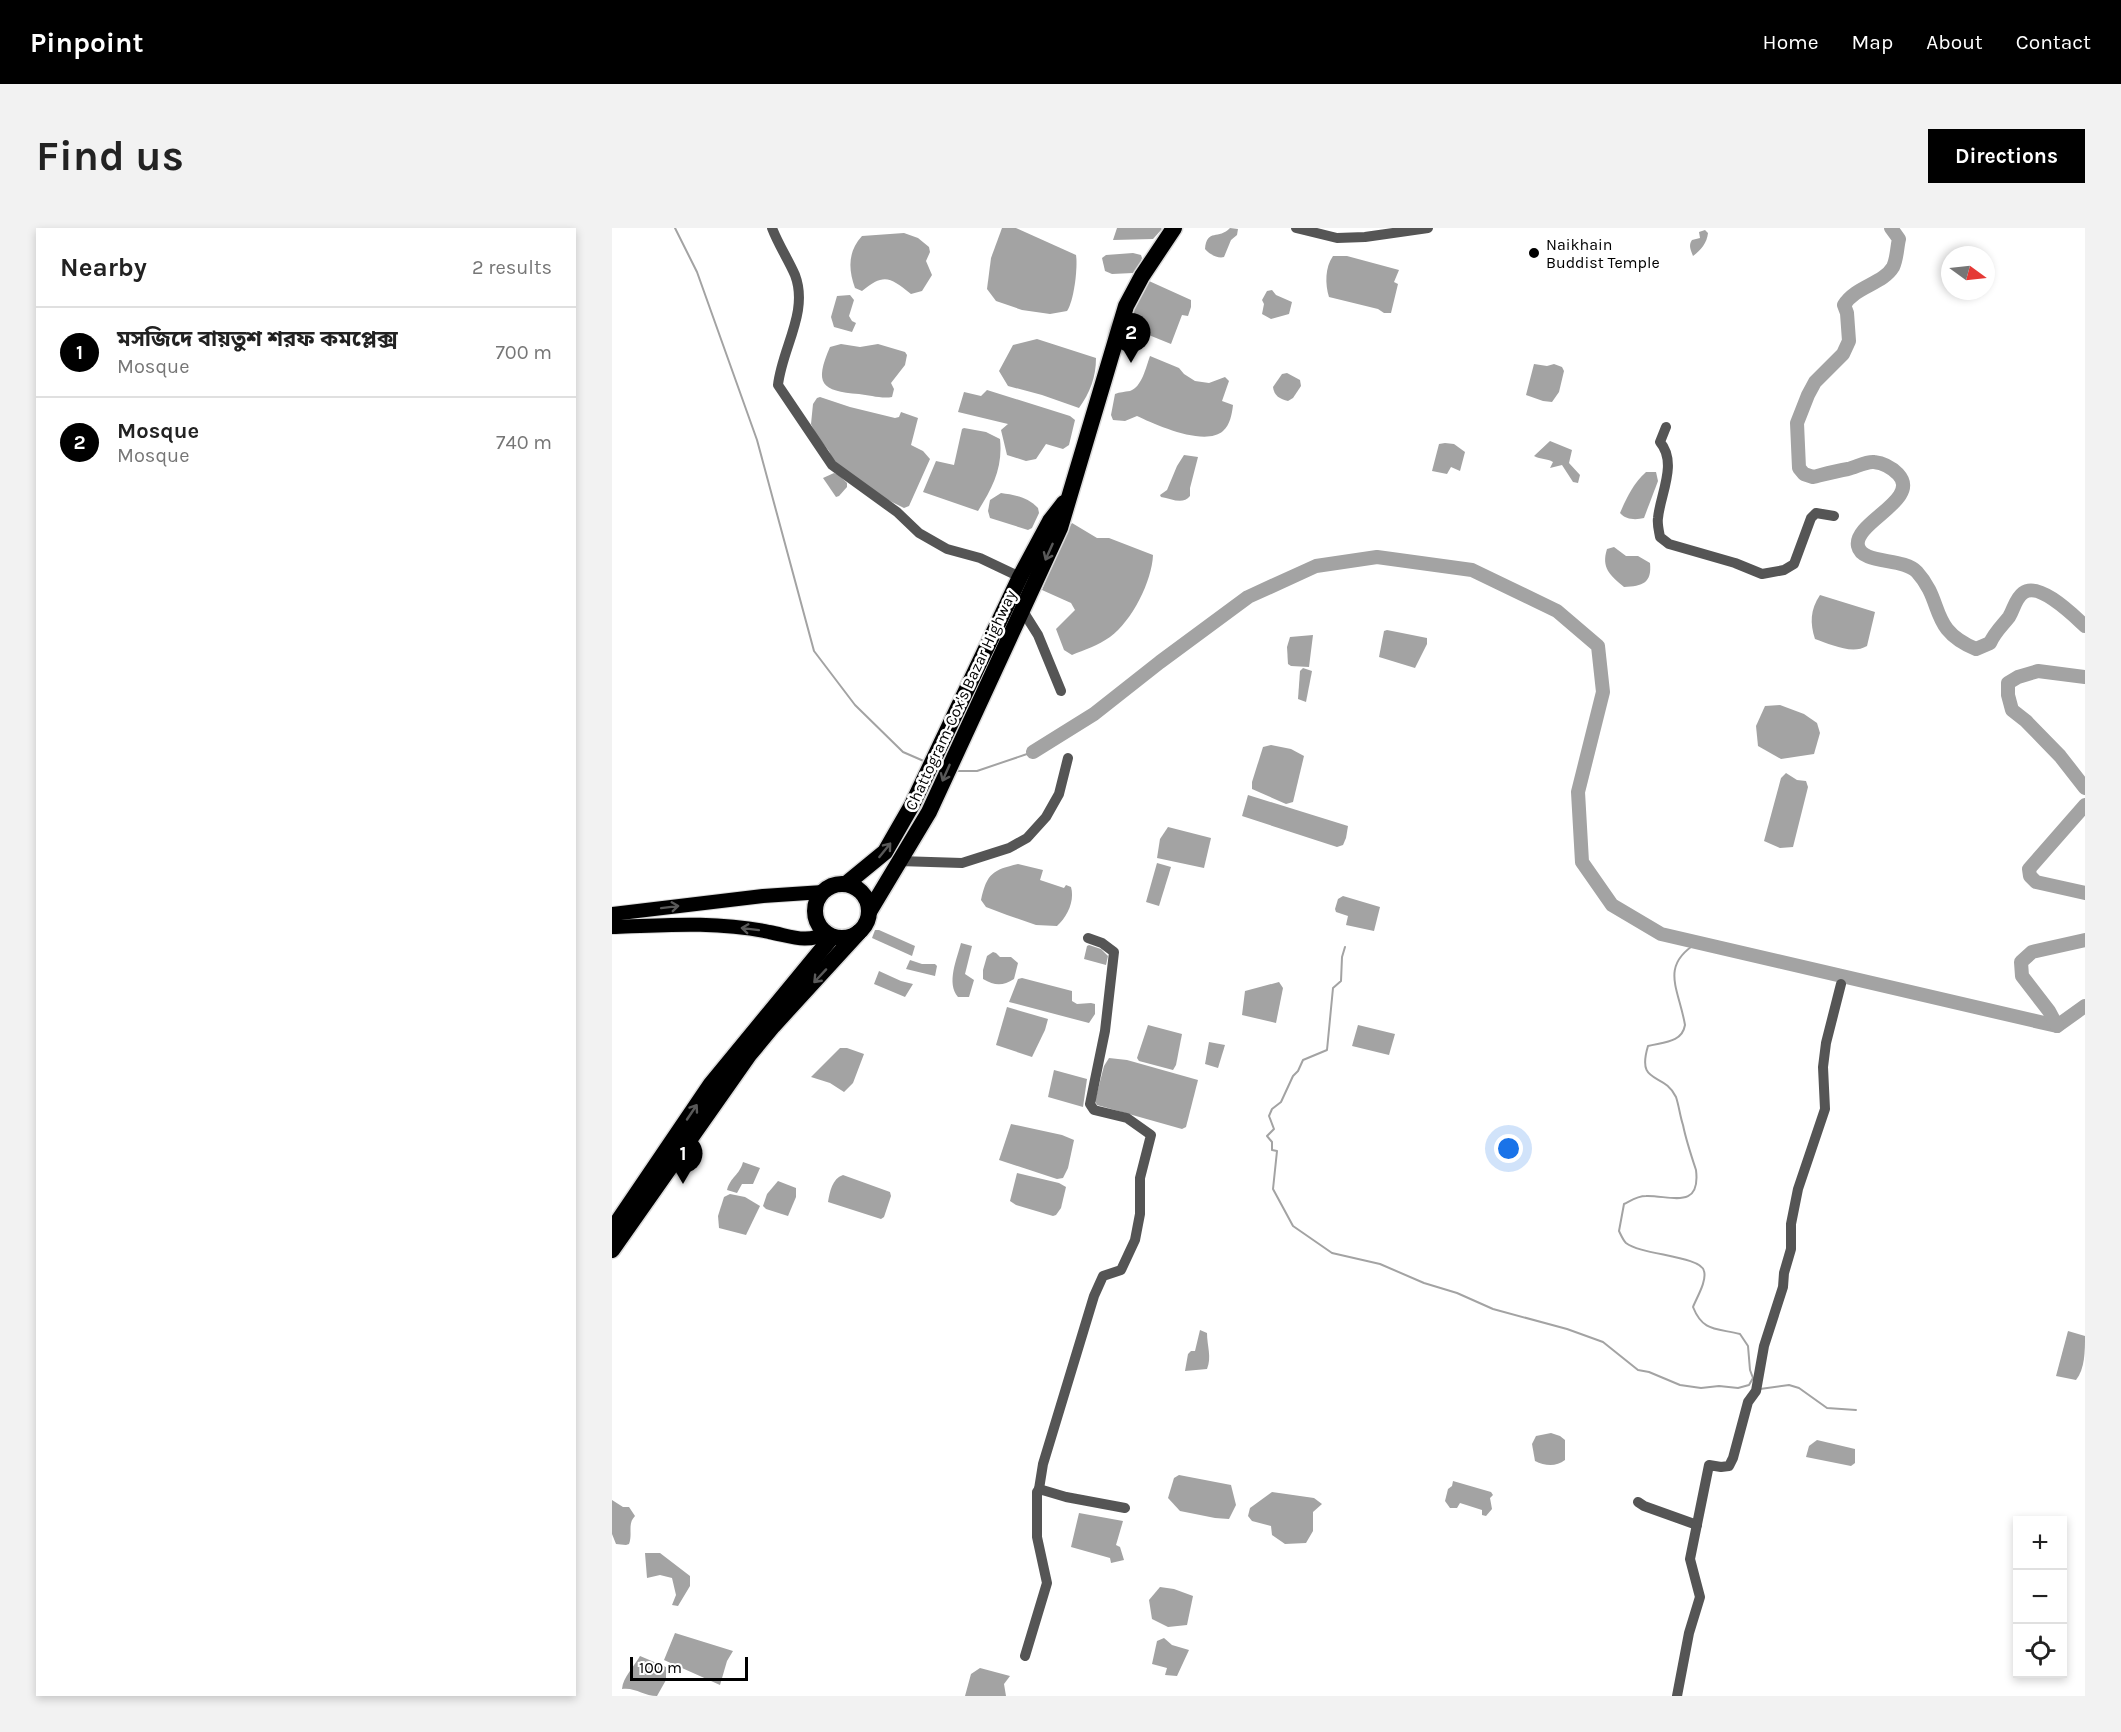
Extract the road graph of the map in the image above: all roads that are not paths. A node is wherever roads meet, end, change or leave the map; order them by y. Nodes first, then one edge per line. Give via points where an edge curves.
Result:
1 (772, 228) edge
2 (1174, 228) edge
3 (1296, 228) edge
4 (1428, 228) edge
5 (1666, 427) dead end
6 (1068, 497) junction
7 (1834, 516) dead end
8 (1020, 576) junction
9 (1011, 597) junction
10 (1023, 611) junction
11 (1060, 691) dead end
12 (956, 730) junction
13 (1068, 758) dead end
14 (899, 861) junction
15 (846, 884) junction
16 (823, 892) junction
17 (869, 912) junction
18 (612, 914) edge
19 (612, 927) edge
20 (859, 932) junction
21 (830, 935) junction
22 (1088, 938) dead end
23 (1841, 984) dead end
24 (612, 1230) edge
25 (612, 1250) edge
26 (1039, 1489) junction
27 (1638, 1502) dead end
28 (1125, 1508) dead end
29 (1697, 1525) junction
30 (1025, 1656) dead end
31 (1677, 1696) edge

1 - 8 street via 795,275 798,290 798,309 778,385 832,465 919,533 947,549 980,558
2 - 6 highway, Chattogram-Cox's Bazar Highway via 1126,306
3 - 4 street via 1337,238
5 - 7 street via 1660,442 1665,448 1667,465 1658,519 1660,537 1669,544 1762,574 1794,564 1816,513
6 - 8 highway, Chattogram-Cox's Bazar Highway via 1050,520
6 -> 10 highway, Chattogram-Cox's Bazar Highway via 1060,528
8 - 9 highway, Chattogram-Cox's Bazar Highway
9 - 10 street
9 - 12 highway, Chattogram-Cox's Bazar Highway
10 - 11 street via 1046,653
10 - 12 highway, Chattogram-Cox's Bazar Highway
12 -> 14 highway, Chattogram-Cox's Bazar Highway via 929,812
15 -> 12 highway, Chattogram-Cox's Bazar Highway via 885,852
13 - 14 street via 1059,794 1046,817 1027,838 962,863
14 - 17 highway, Chattogram-Cox's Bazar Highway
15 - 16 highway
15 - 17 highway via 866,897
18 -> 16 main road
16 - 21 highway via 816,915
17 - 20 highway
21 -> 19 main road via 798,938 749,928 686,923
20 - 21 highway via 845,938
20 -> 25 highway via 749,1055
24 -> 21 highway via 711,1084
22 - 26 street via 1114,952 1105,1031 1090,1104 1094,1110 1127,1118 1151,1135 1140,1178 1135,1240 1121,1270 1103,1276 1094,1296 1043,1464
23 - 29 street via 1826,1043 1825,1109 1798,1189 1791,1249 1764,1346 1756,1391 1748,1402 1729,1466 1709,1465
26 - 28 street
26 - 30 street via 1037,1537 1047,1583
27 - 29 street
29 - 31 street via 1690,1559 1700,1597

